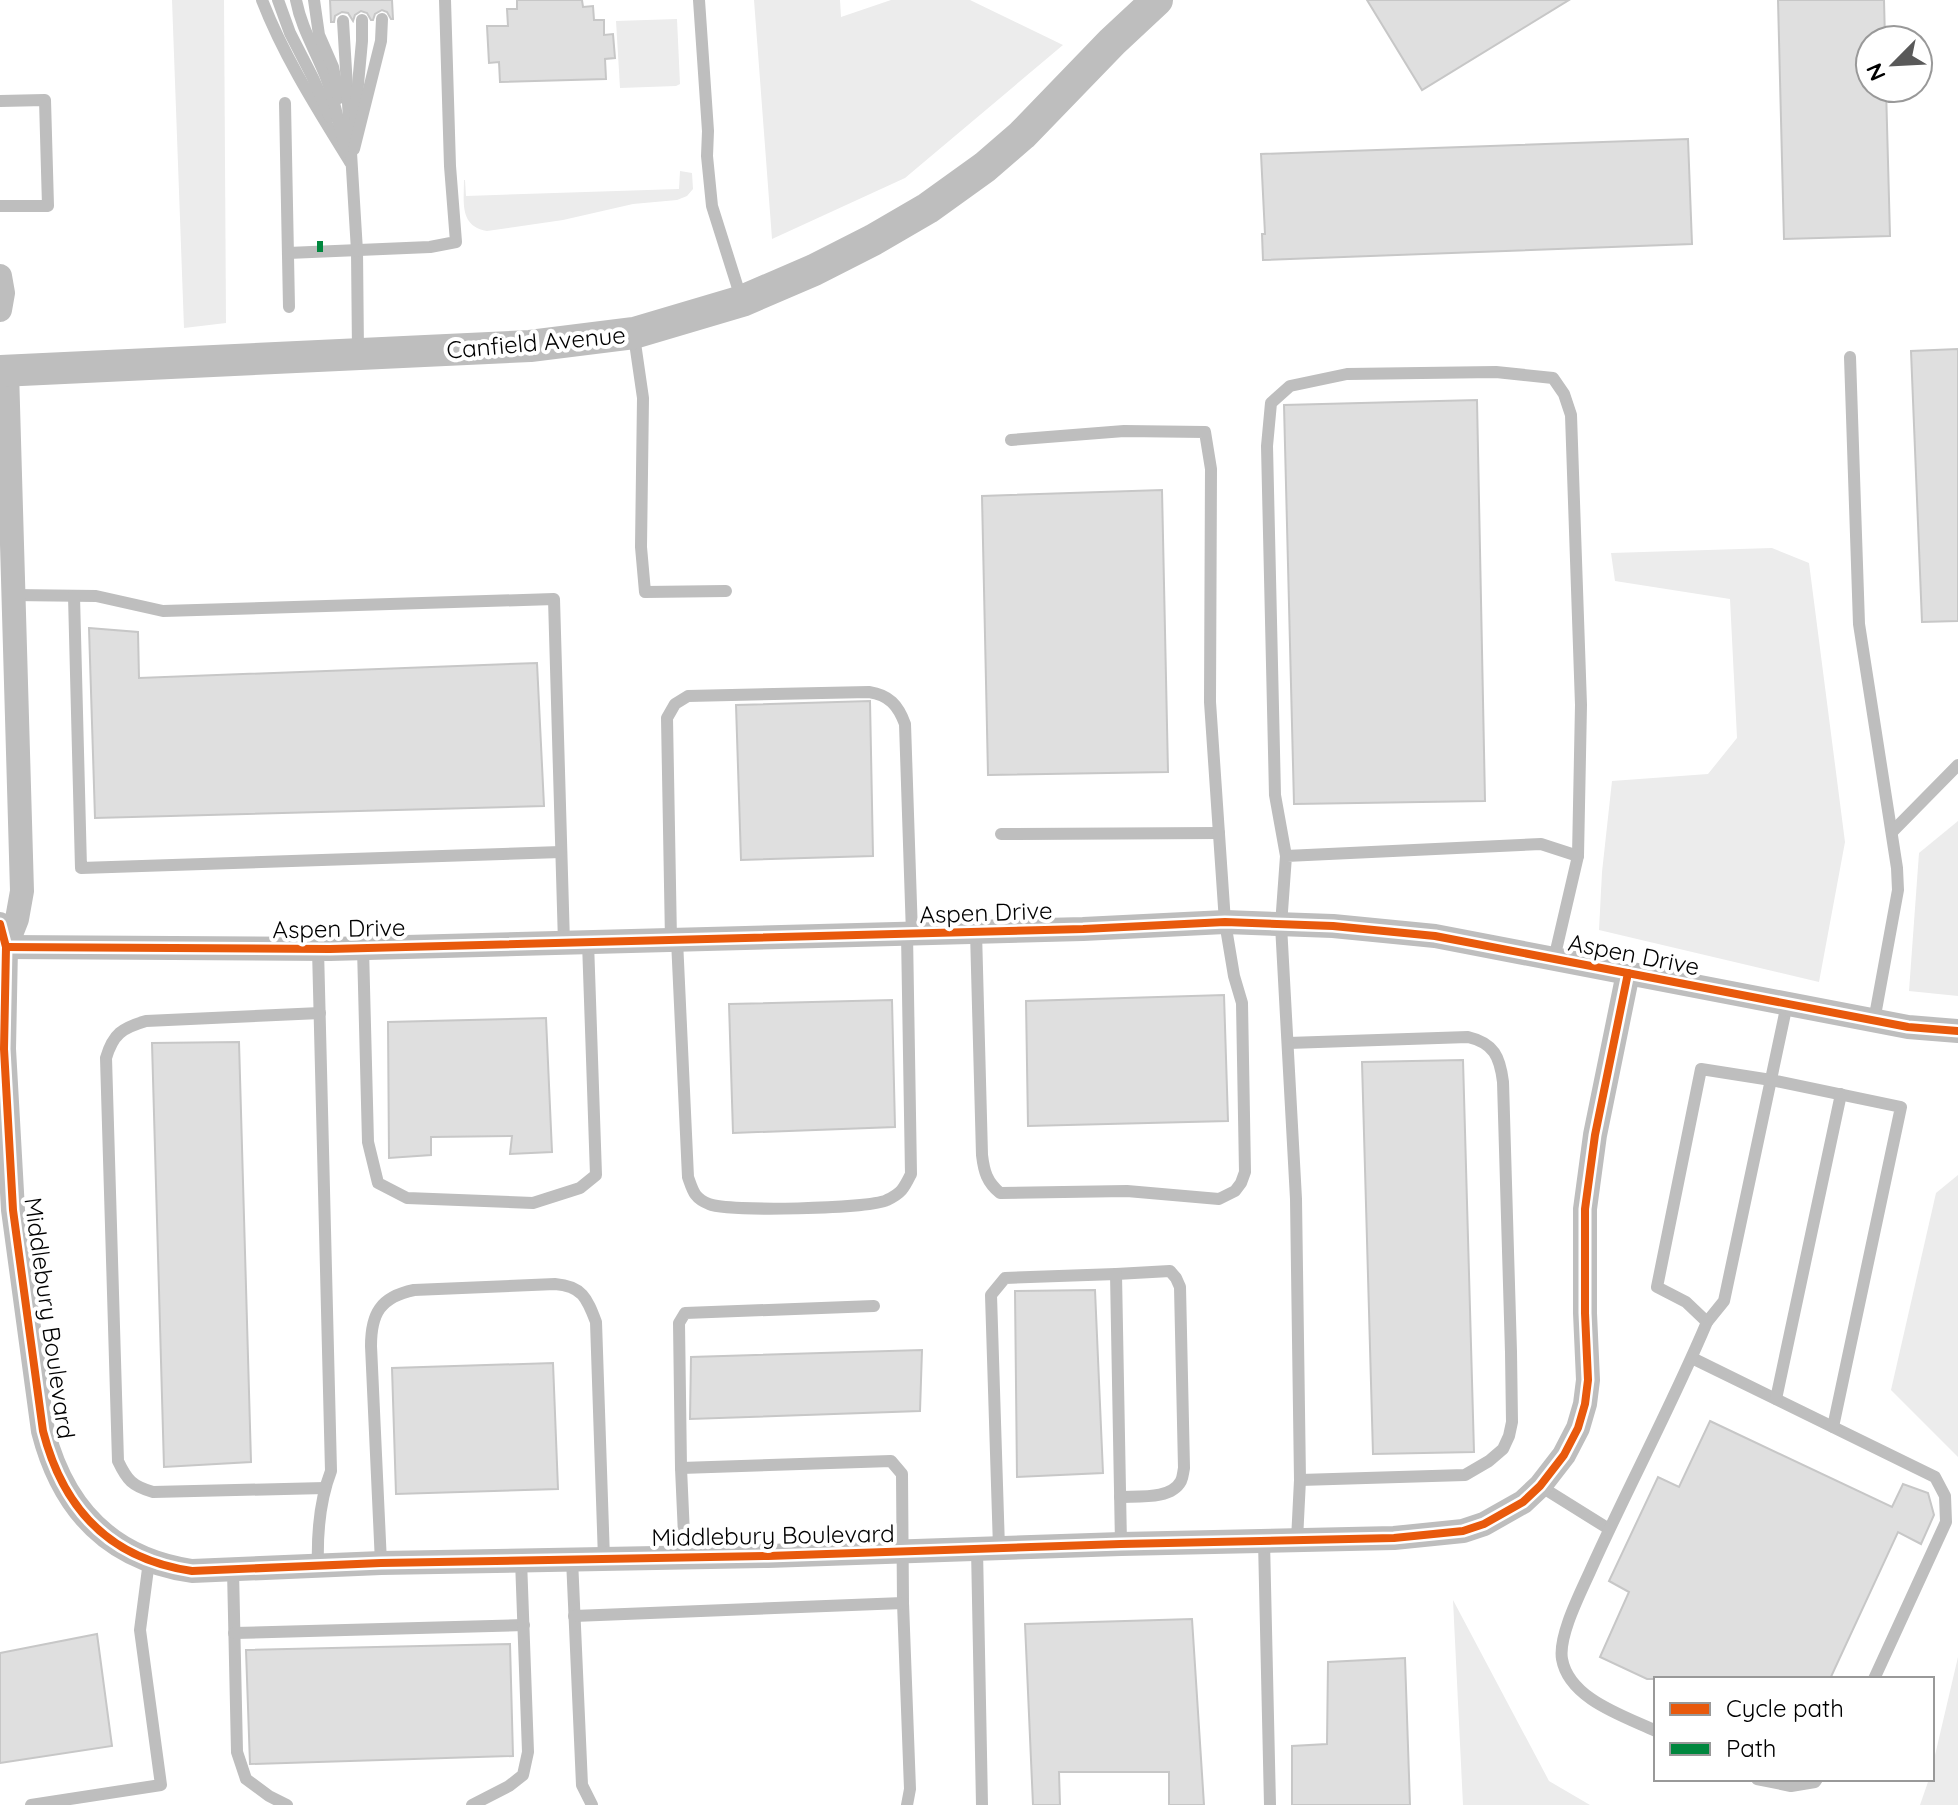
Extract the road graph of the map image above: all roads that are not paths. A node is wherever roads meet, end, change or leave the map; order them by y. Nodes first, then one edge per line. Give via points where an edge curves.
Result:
1 (262, 0) edge
2 (278, 0) edge
3 (296, 0) edge
4 (314, 0) edge
5 (445, 0) edge
6 (699, 0) edge
7 (1157, 0) edge
8 (382, 19) dead end
9 (362, 20) dead end
10 (343, 21) dead end
11 (0, 101) edge
12 (285, 103) dead end
13 (351, 164) junction
14 (0, 206) edge
15 (357, 251) junction
16 (288, 253) junction
17 (0, 276) edge
18 (742, 301) junction
19 (289, 307) dead end
20 (0, 310) edge
21 (634, 333) junction
22 (358, 355) junction
23 (1850, 357) dead end
24 (2, 367) edge
25 (1011, 440) dead end
26 (726, 591) dead end
27 (12, 595) junction
28 (74, 596) junction
29 (1958, 765) edge
30 (1892, 832) junction
31 (1219, 833) junction
32 (1001, 834) dead end
33 (561, 852) junction
34 (1286, 856) junction
35 (1578, 856) junction
36 (1225, 922) junction
37 (1281, 925) junction
38 (976, 932) junction
39 (910, 934) junction
40 (3, 936) edge
41 (674, 940) junction
42 (576, 942) junction
43 (363, 948) junction
44 (318, 949) junction
45 (1554, 959) junction
46 (1628, 973) junction
47 (1787, 1004) junction
48 (320, 1013) junction
49 (1874, 1021) junction
50 (1958, 1031) edge
51 (1288, 1043) junction
52 (1771, 1080) junction
53 (1841, 1094) junction
54 (4, 1119) edge
55 (1116, 1274) junction
56 (874, 1306) dead end
57 (1707, 1322) junction
58 (1692, 1358) junction
59 (1776, 1399) junction
60 (1833, 1427) junction
61 (681, 1468) junction
62 (1300, 1480) junction
63 (1540, 1486) junction
64 (325, 1488) junction
65 (1120, 1497) junction
66 (1609, 1529) junction
67 (1297, 1540) junction
68 (1264, 1541) junction
69 (1121, 1544) junction
70 (988, 1548) junction
71 (902, 1552) junction
72 (685, 1557) junction
73 (572, 1559) junction
74 (604, 1559) junction
75 (521, 1560) junction
76 (149, 1561) junction
77 (381, 1563) junction
78 (318, 1566) junction
79 (233, 1570) junction
80 (903, 1603) junction
81 (574, 1616) junction
82 (524, 1625) junction
83 (234, 1633) junction
84 (1875, 1677) edge
85 (1654, 1730) edge
86 (1767, 1781) edge
87 (1816, 1781) edge
88 (31, 1805) edge
89 (287, 1805) edge
90 (472, 1805) edge
91 (592, 1805) edge
92 (907, 1805) edge
93 (982, 1805) edge
94 (1270, 1805) edge

1 - 13 lane
2 - 13 lane
3 - 13 lane
4 - 13 lane
5 - 15 lane via 456,242
6 - 18 lane via 712,206
7 - 18 street, Canfield Avenue via 985,167 873,240
8 - 13 lane
9 - 13 lane
10 - 13 lane
11 - 14 lane via 45,100 48,206
12 - 16 lane
13 - 15 lane
15 - 16 lane
15 - 22 lane
16 - 19 lane
17 - 20 street
18 - 21 street, Canfield Avenue
21 - 22 street, Canfield Avenue via 530,346
21 - 26 lane via 643,398 645,592
22 - 24 street, Canfield Avenue
23 - 30 lane via 1859,624
24 - 27 street, Middlebury Boulevard
25 - 31 lane via 1124,431 1205,432 1211,469 1210,702
27 - 28 lane
27 - 40 street, Middlebury Boulevard via 22,891 17,919
28 - 33 lane via 163,611 554,599
28 - 33 lane via 81,868
29 - 30 lane
30 - 49 lane via 1898,890
31 - 32 lane
31 - 36 lane
33 - 42 lane
34 - 35 lane via 1541,844
34 - 35 lane via 1275,795 1267,446 1271,403 1290,386 1347,374 1496,372 1553,378 1571,415 1581,705
34 - 37 lane
35 - 45 lane
36 - 37 street, Aspen Drive
36 - 38 street, Aspen Drive
36 - 38 lane via 1242,1003 1245,1172 1235,1191 1219,1199 1127,1191 1000,1193 992,1186 982,1155
37 - 45 street, Aspen Drive via 1435,936
37 - 51 lane
38 - 39 street, Aspen Drive
39 - 41 street, Aspen Drive
39 - 41 lane via 905,724 891,700 869,692 688,696 667,718
39 - 41 lane via 911,1174 902,1192 861,1206 733,1209 694,1195 688,1177
40 - 44 street, Aspen Drive
40 - 54 street, Middlebury Boulevard
41 - 42 street, Aspen Drive
42 - 43 street, Aspen Drive
42 - 43 lane via 596,1175 580,1188 533,1203 407,1198 378,1183 368,1142
43 - 44 street, Aspen Drive
44 - 48 lane
45 - 46 street, Aspen Drive
46 - 47 street, Aspen Drive
46 - 63 street, Middlebury Boulevard via 1585,1209 1585,1404 1564,1455
47 - 49 street, Aspen Drive
47 - 52 lane
48 - 64 lane via 331,1471
48 - 64 lane via 146,1021 120,1031 106,1058 118,1461 125,1476 137,1488 153,1492
49 - 50 street, Aspen Drive
51 - 62 lane
51 - 62 lane via 1468,1037 1495,1054 1503,1082 1511,1352 1509,1436 1503,1449 1473,1472
52 - 53 lane
52 - 57 lane via 1724,1301
52 - 57 lane via 1701,1069 1657,1287 1686,1302
53 - 59 lane
53 - 60 lane via 1901,1107
54 - 76 street, Middlebury Boulevard via 20,1274 48,1452 82,1512 114,1542
55 - 65 lane
55 - 65 lane via 1170,1271 1180,1287 1184,1468 1173,1490
55 - 70 lane via 1005,1278 991,1295
56 - 61 lane via 685,1313 679,1323
57 - 58 lane
58 - 59 lane
58 - 66 lane
59 - 60 lane
60 - 84 lane via 1935,1477 1945,1496 1946,1522
61 - 71 lane via 891,1461 902,1474
61 - 72 lane
62 - 67 lane
63 - 66 lane
63 - 67 street, Middlebury Boulevard via 1501,1516 1463,1531
64 - 78 lane
65 - 69 lane
66 - 85 lane via 1567,1624 1562,1658 1572,1682 1597,1703
67 - 68 street, Middlebury Boulevard
68 - 69 street, Middlebury Boulevard
68 - 94 lane
69 - 70 street, Middlebury Boulevard
70 - 71 street, Middlebury Boulevard
70 - 93 lane
71 - 72 street, Middlebury Boulevard
71 - 80 lane
72 - 74 street, Middlebury Boulevard
73 - 74 street, Middlebury Boulevard
73 - 75 street, Middlebury Boulevard
73 - 81 lane
74 - 77 lane via 596,1322 581,1292 555,1284 414,1290 390,1299 374,1317
75 - 77 street, Middlebury Boulevard
75 - 82 lane
76 - 79 street, Middlebury Boulevard via 192,1571
76 - 88 lane via 140,1630 161,1785
77 - 78 street, Middlebury Boulevard
78 - 79 street, Middlebury Boulevard
79 - 83 lane
80 - 81 lane
80 - 92 lane
81 - 91 lane via 582,1785
82 - 83 lane
82 - 90 lane via 528,1752 523,1775
83 - 89 lane via 237,1752 246,1779
86 - 87 lane via 1791,1786

